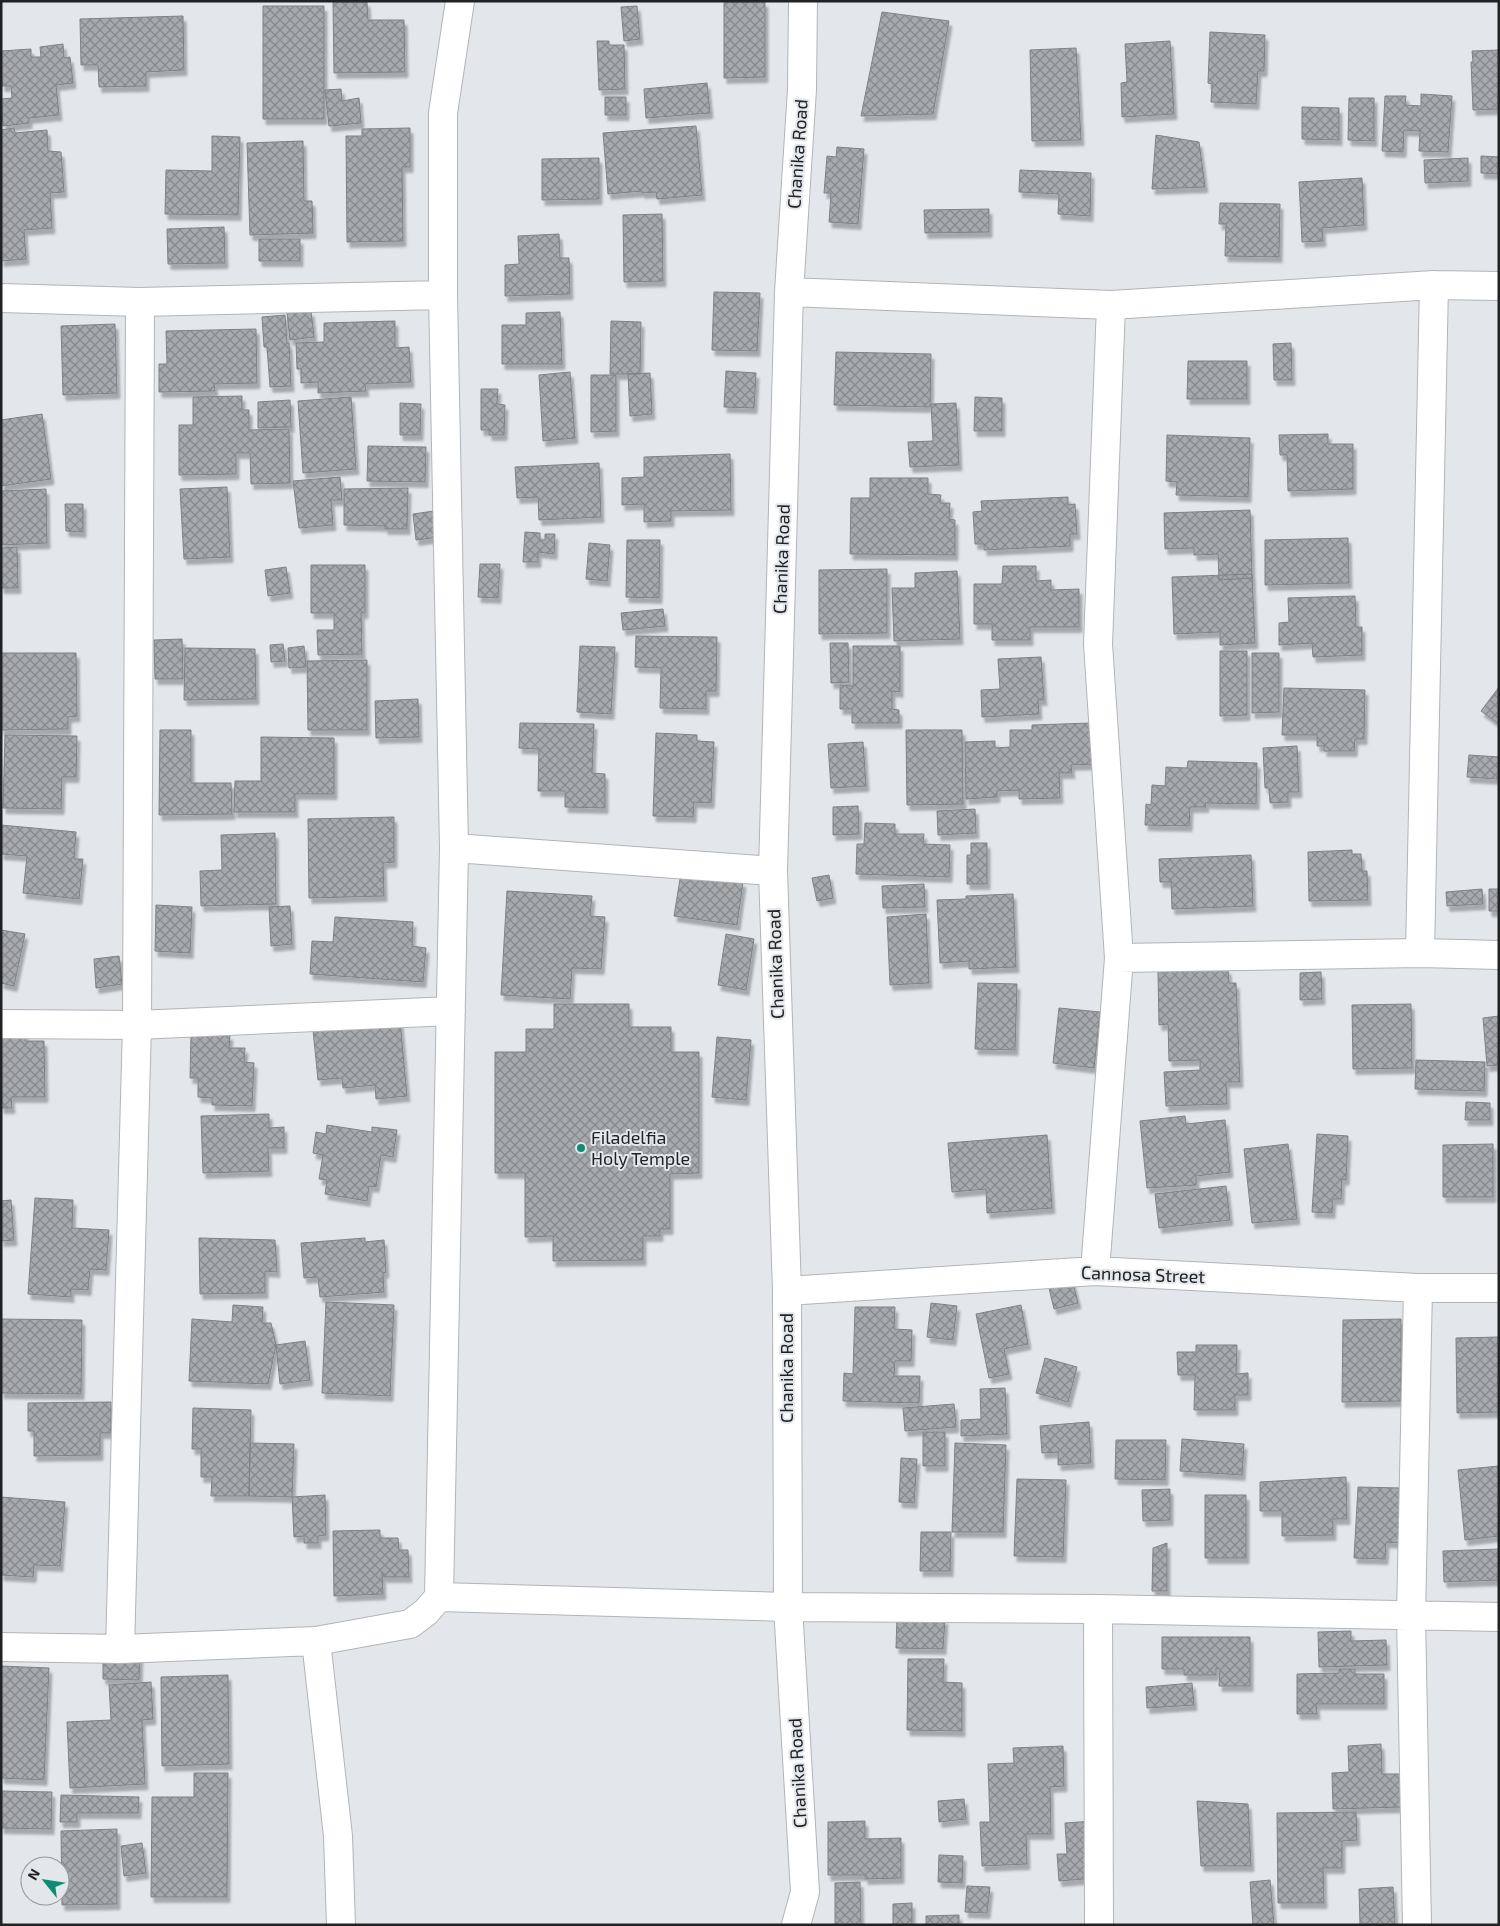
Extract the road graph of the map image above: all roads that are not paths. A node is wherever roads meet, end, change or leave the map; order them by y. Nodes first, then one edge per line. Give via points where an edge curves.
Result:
1 (460, 1) edge
2 (803, 1) edge
3 (1434, 285) junction
4 (1499, 286) edge
5 (789, 292) junction
6 (443, 295) junction
7 (1, 298) edge
8 (140, 302) junction
9 (1111, 305) junction
10 (454, 848) junction
11 (773, 871) junction
12 (1420, 953) junction
13 (1499, 955) edge
14 (1119, 958) junction
15 (451, 1011) junction
16 (1, 1024) edge
17 (137, 1025) junction
18 (1095, 1271) junction
19 (1418, 1288) junction
20 (1499, 1288) edge
21 (787, 1292) junction
22 (439, 1597) junction
23 (788, 1607) junction
24 (1098, 1609) junction
25 (1411, 1616) junction
26 (1499, 1617) edge
27 (316, 1641) junction
28 (1, 1647) edge
29 (120, 1649) junction
30 (340, 1925) edge
31 (796, 1925) edge
32 (1099, 1925) edge
33 (1417, 1925) edge

1 - 6 street via 443,113
2 - 5 street, Chanika Road via 802,89
3 - 4 street
3 - 9 street
3 - 12 street
5 - 9 street
5 - 11 street, Chanika Road
6 - 8 street
6 - 10 street
7 - 8 street
8 - 17 street
9 - 14 street via 1098,644
10 - 11 street
10 - 15 street
11 - 21 street, Chanika Road
12 - 13 street
12 - 14 street
14 - 18 street
15 - 17 street
15 - 22 street
16 - 17 street
17 - 29 street
18 - 19 street, Cannosa Street
18 - 21 street, Cannosa Street
19 - 20 street, Cannosa Street
19 - 25 street
21 - 23 street, Chanika Road
22 - 23 street
22 - 27 street via 410,1624
23 - 24 street
23 - 31 street, Chanika Road via 805,1892
24 - 25 street
24 - 32 street
25 - 26 street
25 - 33 street
27 - 29 street
27 - 30 street via 338,1836
28 - 29 street

